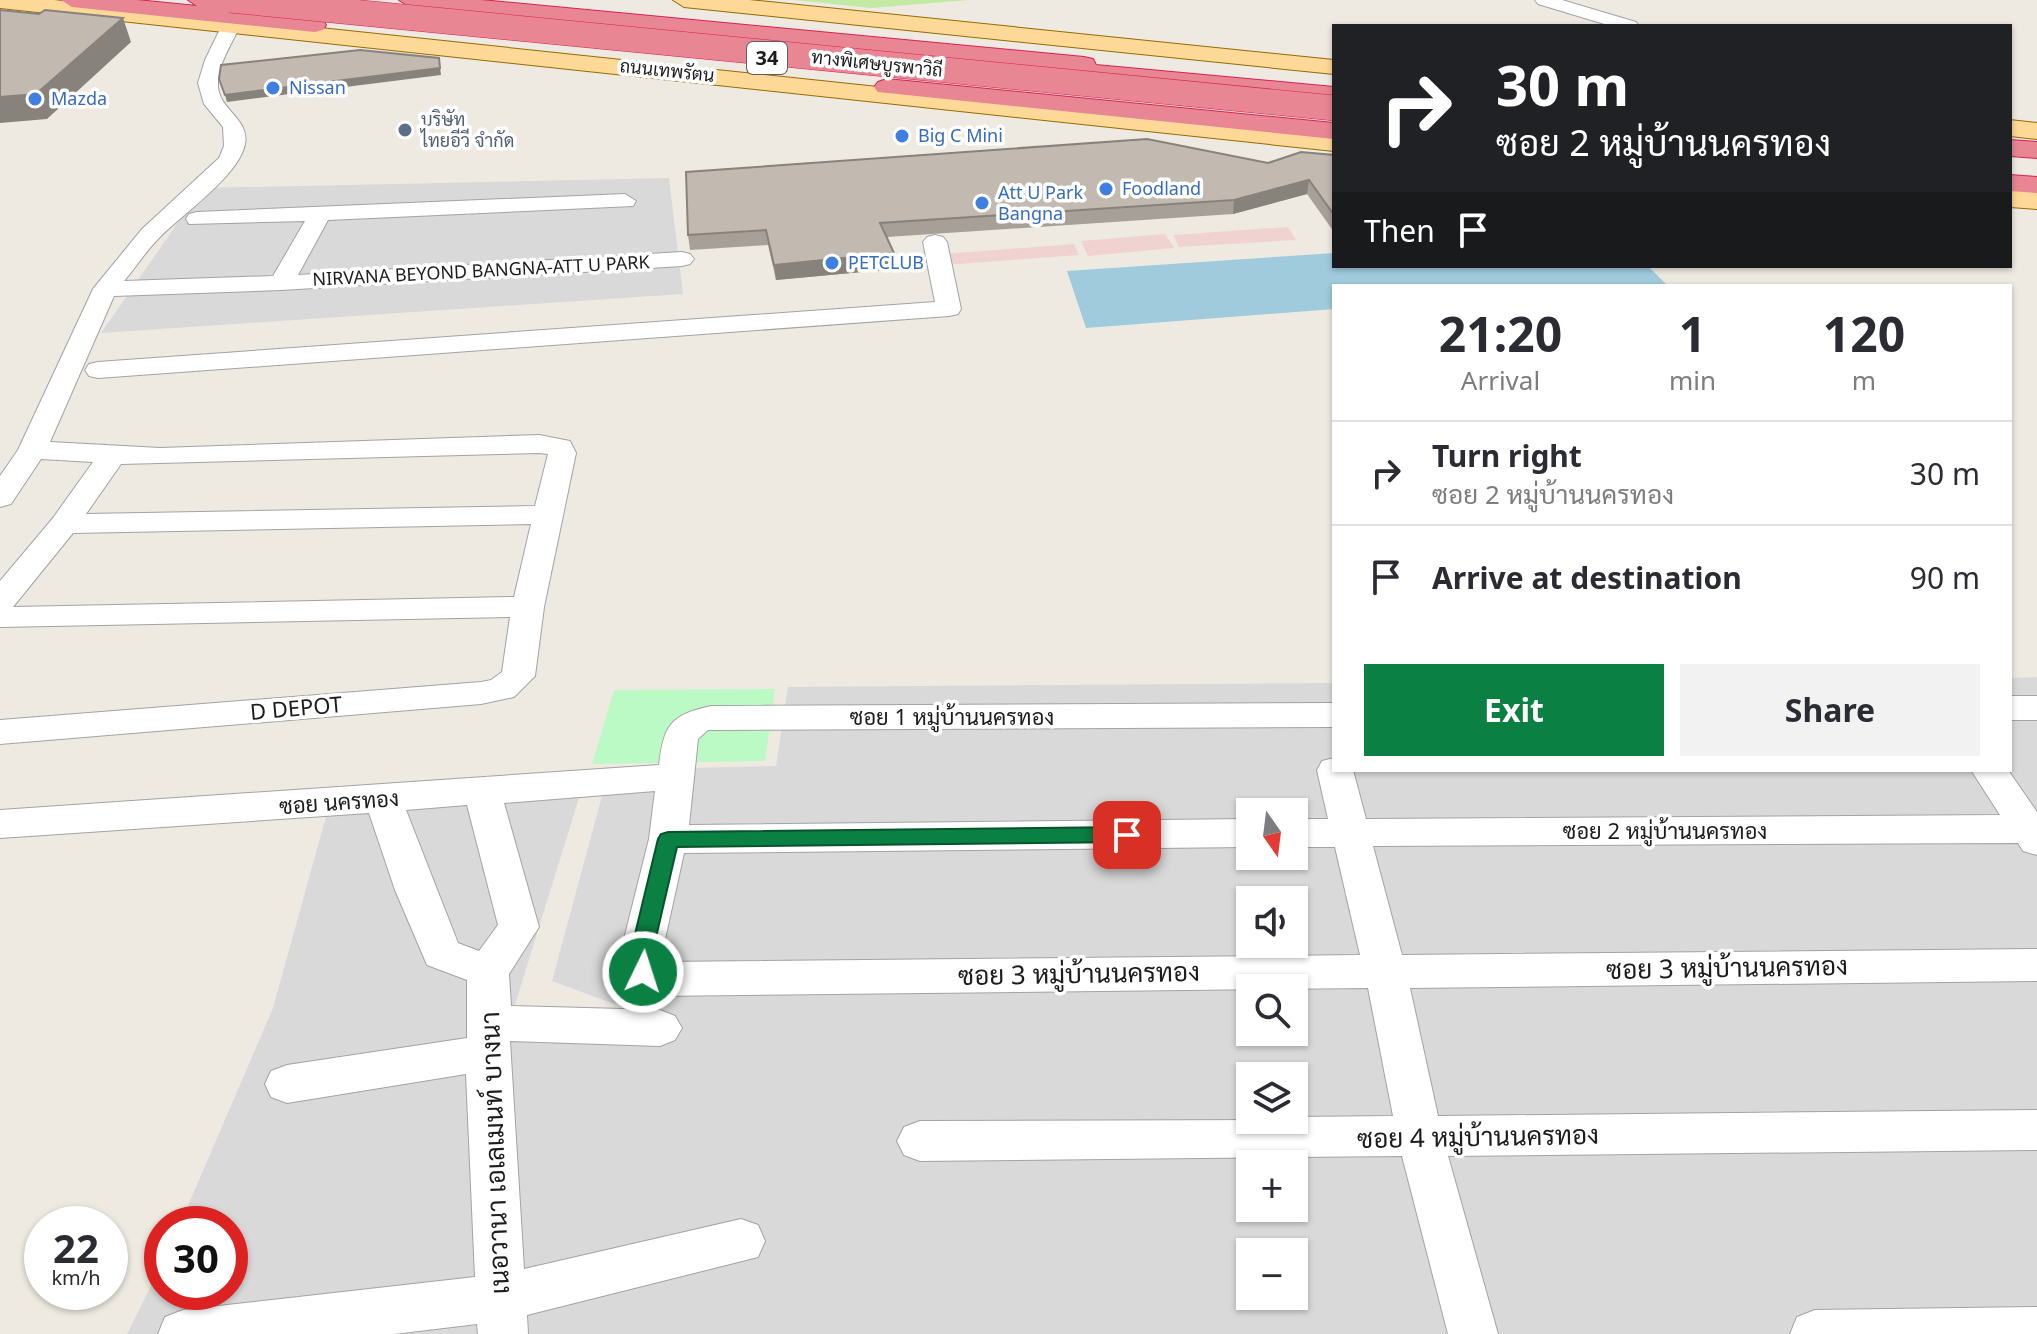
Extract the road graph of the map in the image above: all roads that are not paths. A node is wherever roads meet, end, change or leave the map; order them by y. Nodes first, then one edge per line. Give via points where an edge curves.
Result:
1 (72, 0) edge
2 (199, 0) edge
3 (320, 0) edge
4 (352, 0) edge
5 (410, 0) edge
6 (555, 0) edge
7 (684, 0) edge
8 (1544, 0) edge
9 (0, 1) edge
10 (231, 12) edge
11 (1623, 24) edge
12 (315, 25) junction
13 (1332, 67) edge
14 (1332, 77) edge
15 (1332, 88) edge
16 (1332, 95) edge
17 (1332, 108) edge
18 (1332, 115) edge
19 (1332, 131) edge
20 (2029, 135) edge
21 (1332, 143) edge
22 (2012, 147) edge
23 (2012, 158) edge
24 (2037, 161) edge
25 (2012, 173) edge
26 (2037, 176) edge
27 (2012, 183) edge
28 (2037, 185) edge
29 (2012, 198) edge
30 (2037, 200) edge
31 (625, 201) dead end
32 (320, 214) junction
33 (197, 219) dead end
34 (935, 242) dead end
35 (682, 259) dead end
36 (281, 283) junction
37 (105, 289) junction
38 (98, 370) dead end
39 (32, 450) junction
40 (112, 456) junction
41 (0, 498) edge
42 (548, 515) junction
43 (64, 524) junction
44 (0, 602) edge
45 (528, 607) junction
46 (0, 617) edge
47 (2012, 708) edge
48 (2037, 708) edge
49 (1327, 716) edge
50 (0, 732) edge
51 (1332, 754) edge
52 (1335, 772) edge
53 (1990, 772) edge
54 (678, 776) junction
55 (482, 790) junction
56 (383, 799) junction
57 (0, 824) edge
58 (1351, 832) junction
59 (1236, 833) edge
60 (1308, 833) edge
61 (2034, 833) edge
62 (668, 839) junction
63 (2037, 965) edge
64 (488, 971) junction
65 (1385, 971) junction
66 (660, 1028) dead end
67 (488, 1038) junction
68 (287, 1084) dead end
69 (2037, 1130) edge
70 (1420, 1138) junction
71 (920, 1141) dead end
72 (741, 1241) dead end
73 (502, 1316) edge
74 (2037, 1331) edge
75 (183, 1334) edge
76 (1473, 1334) edge
77 (1815, 1334) edge

1 - 12 highway
2 - 18 highway, ถนนเทพรัตน / 34
3 - 12 highway via 303,14
4 - 16 highway, ทางพิเศษบูรพาวิถี
5 - 15 highway, 34
6 - 14 highway
7 - 13 main road, 34
8 - 11 street
9 - 10 main road, ถนนเทพรัตน / 34
10 - 17 highway, ทางพิเศษบูรพาวิถี, bridge
10 - 21 main road, ถนนเทพรัตน / 34
10 - 37 street via 208,80 211,100 238,135 237,146 228,161 150,234
12 - 19 highway
20 - 22 highway
23 - 24 highway
25 - 26 highway
27 - 28 highway
29 - 30 main road
31 - 32 street
32 - 33 street
32 - 36 street, NIRVANA BEYOND BANGNA-ATT U PARK
34 - 38 street via 949,309
35 - 36 street, NIRVANA BEYOND BANGNA-ATT U PARK
36 - 37 street, NIRVANA BEYOND BANGNA-ATT U PARK
37 - 39 street
39 - 40 street, D DEPOT
39 - 41 street
40 - 42 street, D DEPOT via 539,444 560,447 562,453
40 - 43 street
42 - 43 street
42 - 45 street, D DEPOT
43 - 44 street
45 - 46 street
45 - 50 street, D DEPOT via 518,676 496,691
47 - 48 street
49 - 51 street
49 - 54 street, ซอย 1 หมู่บ้านนครทอง via 711,718 681,734
52 - 58 street
53 - 61 street
54 - 55 street, ซอย นครทอง
54 - 62 street, ซอย 1 หมู่บ้านนครทอง
55 - 56 street, ซอย นครทอง
55 - 64 street via 519,927
56 - 57 street, ซอย นครทอง
56 - 64 street via 442,954
58 - 60 street, ซอย 2 หมู่บ้านนครทอง
58 - 61 street, ซอย 2 หมู่บ้านนครทอง
58 - 65 street
59 - 62 street
62 - 65 street, ซอย 3 หมู่บ้านนครทอง via 639,963 656,979
63 - 65 street, ซอย 3 หมู่บ้านนครทอง
64 - 67 street, เนอวานา เอเลเมนท์ บางนา
65 - 70 street
66 - 67 street
67 - 68 street
67 - 73 street, เนอวานา เอเลเมนท์ บางนา
69 - 70 street, ซอย 4 หมู่บ้านนครทอง
70 - 71 street, ซอย 4 หมู่บ้านนครทอง
70 - 76 street
72 - 73 street
73 - 75 street
74 - 77 street

